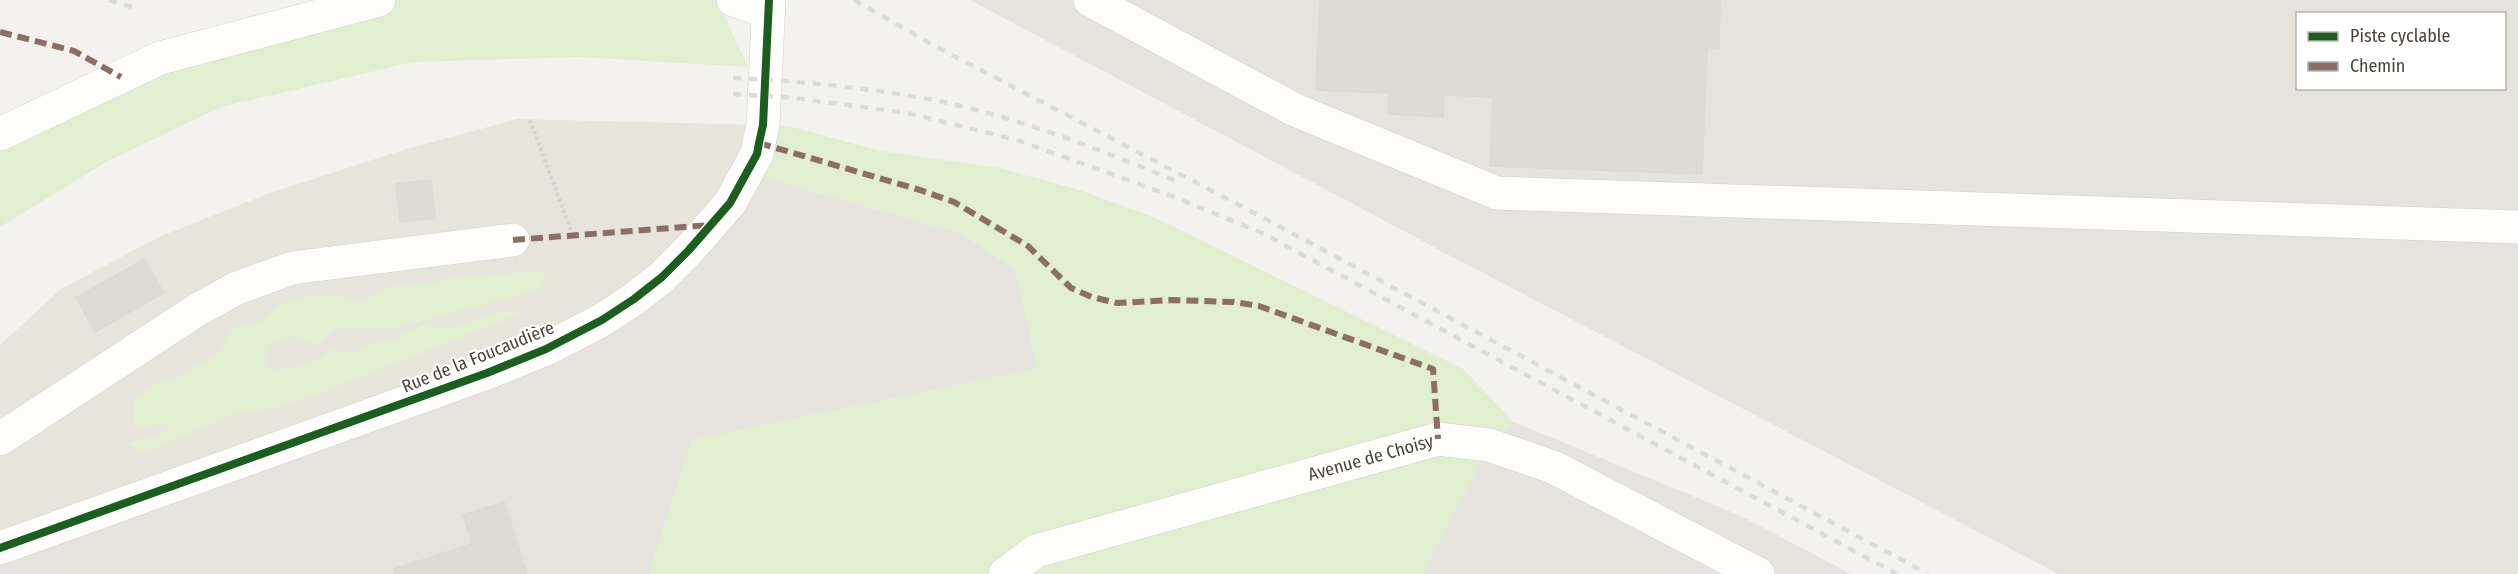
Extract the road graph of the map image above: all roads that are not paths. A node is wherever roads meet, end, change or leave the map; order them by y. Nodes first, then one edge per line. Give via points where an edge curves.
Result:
1 (380, 0) edge
2 (732, 0) edge
3 (1090, 0) edge
4 (769, 6) edge
5 (0, 134) edge
6 (2518, 227) edge
7 (513, 240) dead end
8 (0, 439) edge
9 (0, 548) edge
10 (1005, 574) edge
11 (1758, 574) edge

1 - 5 street via 160,58
2 - 4 street
3 - 6 street via 1295,110 1497,193
4 - 9 street, Rue de la Foucaudière via 763,125 757,154 712,225 662,277 634,299 546,349 487,373
7 - 8 street via 292,268 237,288
10 - 11 street, Avenue de Choisy via 1035,551 1438,439 1489,445 1556,468

